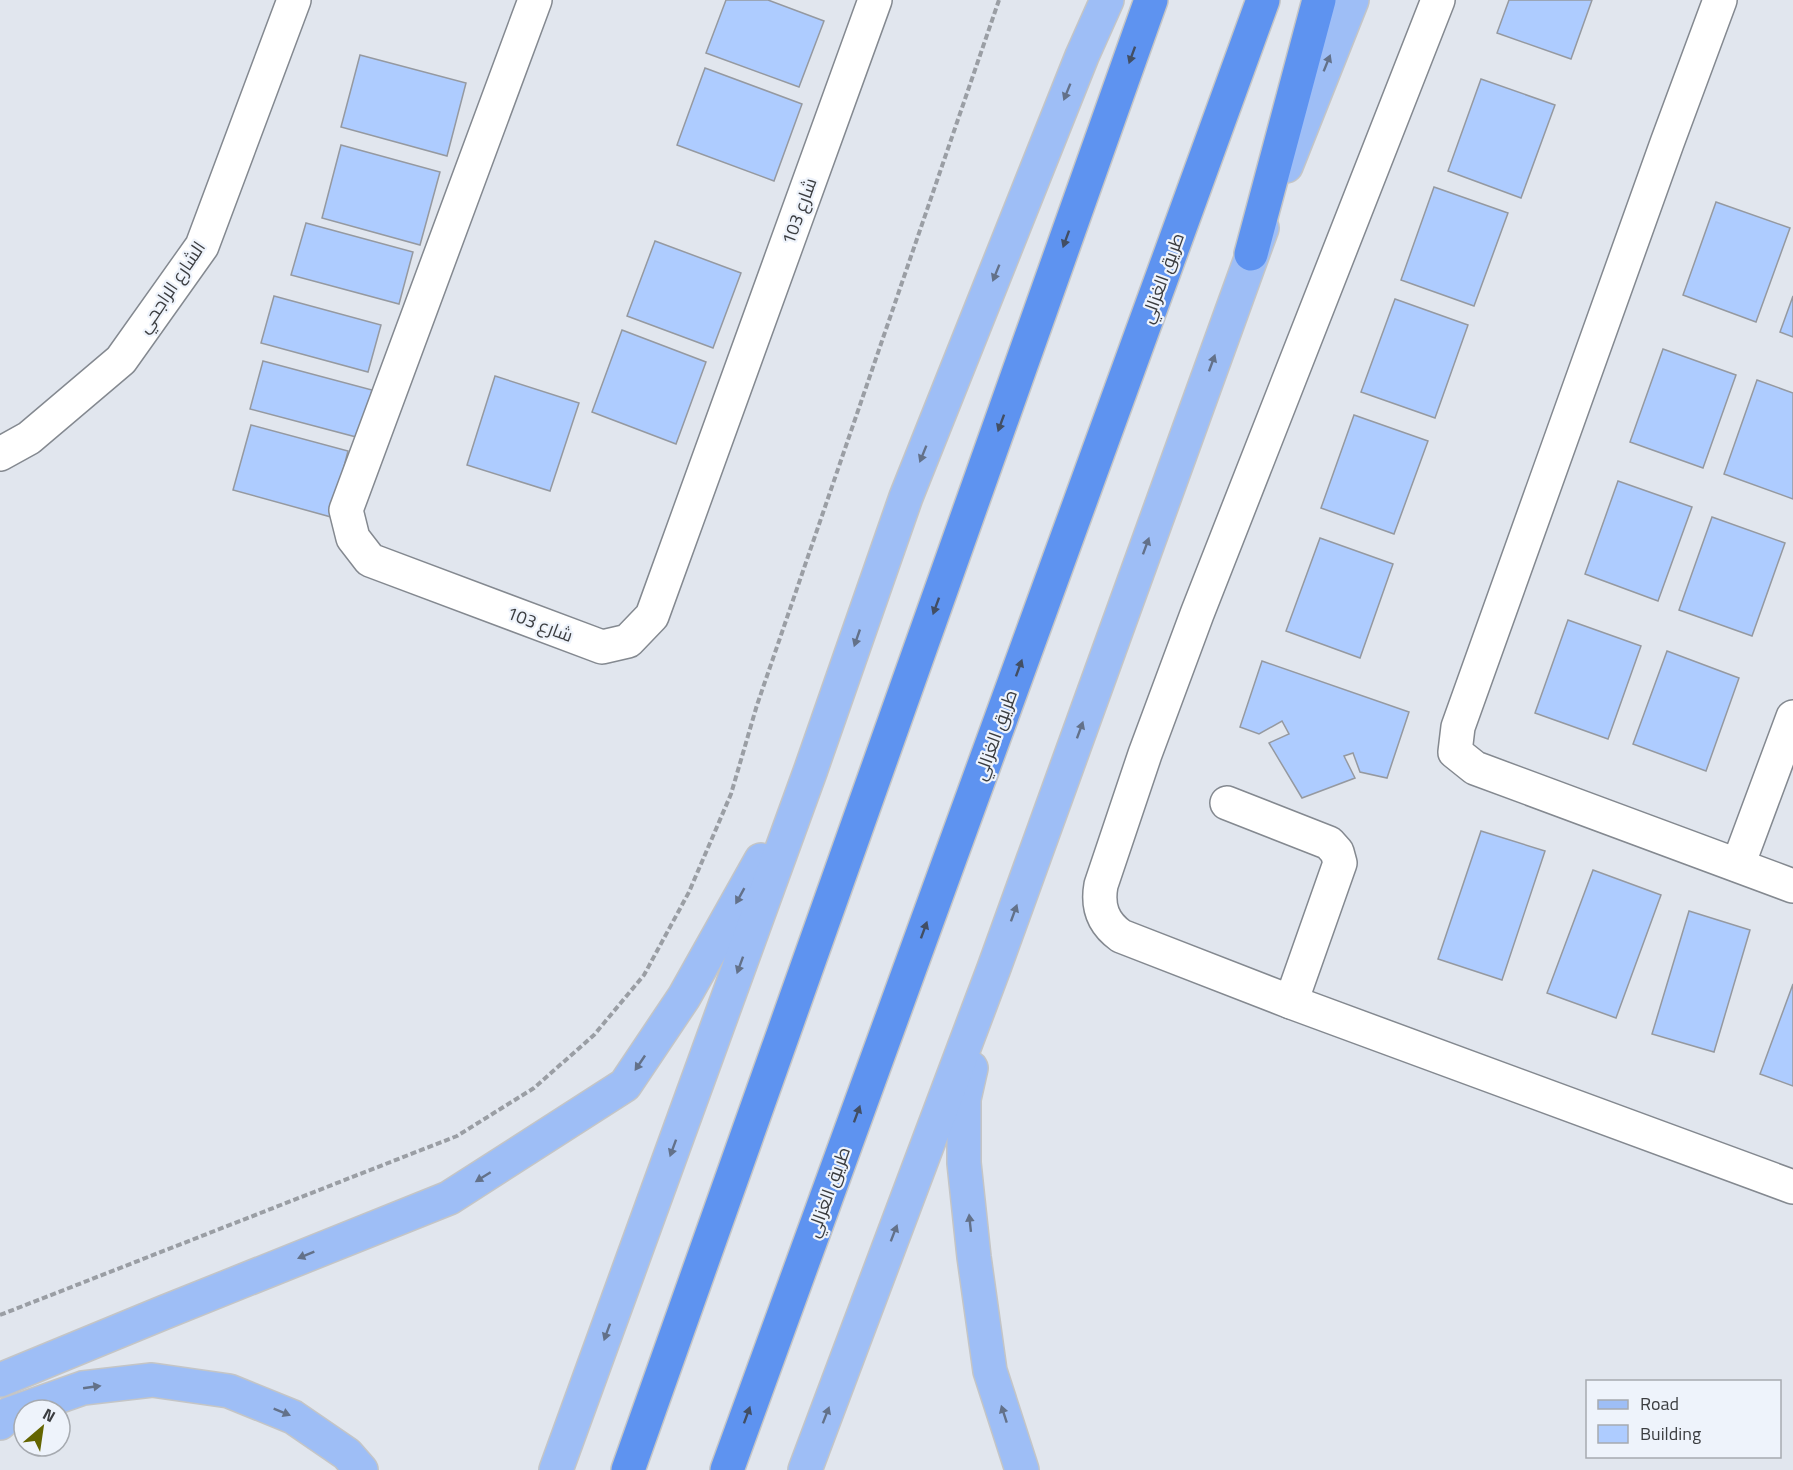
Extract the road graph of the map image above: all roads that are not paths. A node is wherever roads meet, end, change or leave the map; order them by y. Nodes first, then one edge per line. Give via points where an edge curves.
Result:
1 (294, 0) edge
2 (535, 0) edge
3 (875, 0) edge
4 (1107, 0) edge
5 (1151, 0) edge
6 (1263, 0) edge
7 (1319, 0) edge
8 (1352, 0) edge
9 (1438, 0) edge
10 (1720, 0) edge
11 (1251, 254) junction
12 (0, 454) edge
13 (1793, 717) edge
14 (810, 772) junction
15 (1227, 803) dead end
16 (1738, 865) junction
17 (1793, 886) edge
18 (994, 968) junction
19 (1291, 1002) junction
20 (1793, 1186) edge
21 (0, 1380) edge
22 (0, 1423) edge
23 (361, 1470) edge
24 (556, 1470) edge
25 (628, 1470) edge
26 (727, 1470) edge
27 (805, 1470) edge
28 (1022, 1470) edge

1 - 12 street, الشارع الراجحي via 202,246 121,360 30,438
2 - 3 street, شارع 103 via 346,510 353,538 370,560 602,647 628,641 652,616
4 -> 14 main road via 906,497
5 -> 25 highway
26 -> 6 highway, طريق الغزالي
7 - 11 highway
11 -> 8 main road
9 - 19 street via 1197,614 1099,895 1104,919 1122,936
10 - 16 street via 1462,716 1455,752 1475,768
18 -> 11 main road
13 - 16 street
14 -> 21 main road via 684,997 625,1085 448,1198
14 -> 24 main road
15 - 19 street via 1329,843 1337,852 1340,863
16 - 17 street
27 -> 18 main road
28 -> 18 main road via 990,1371 964,1163 964,1100
19 - 20 street
22 -> 23 main road via 9,1414 83,1388 152,1380 230,1391 293,1417 347,1454

